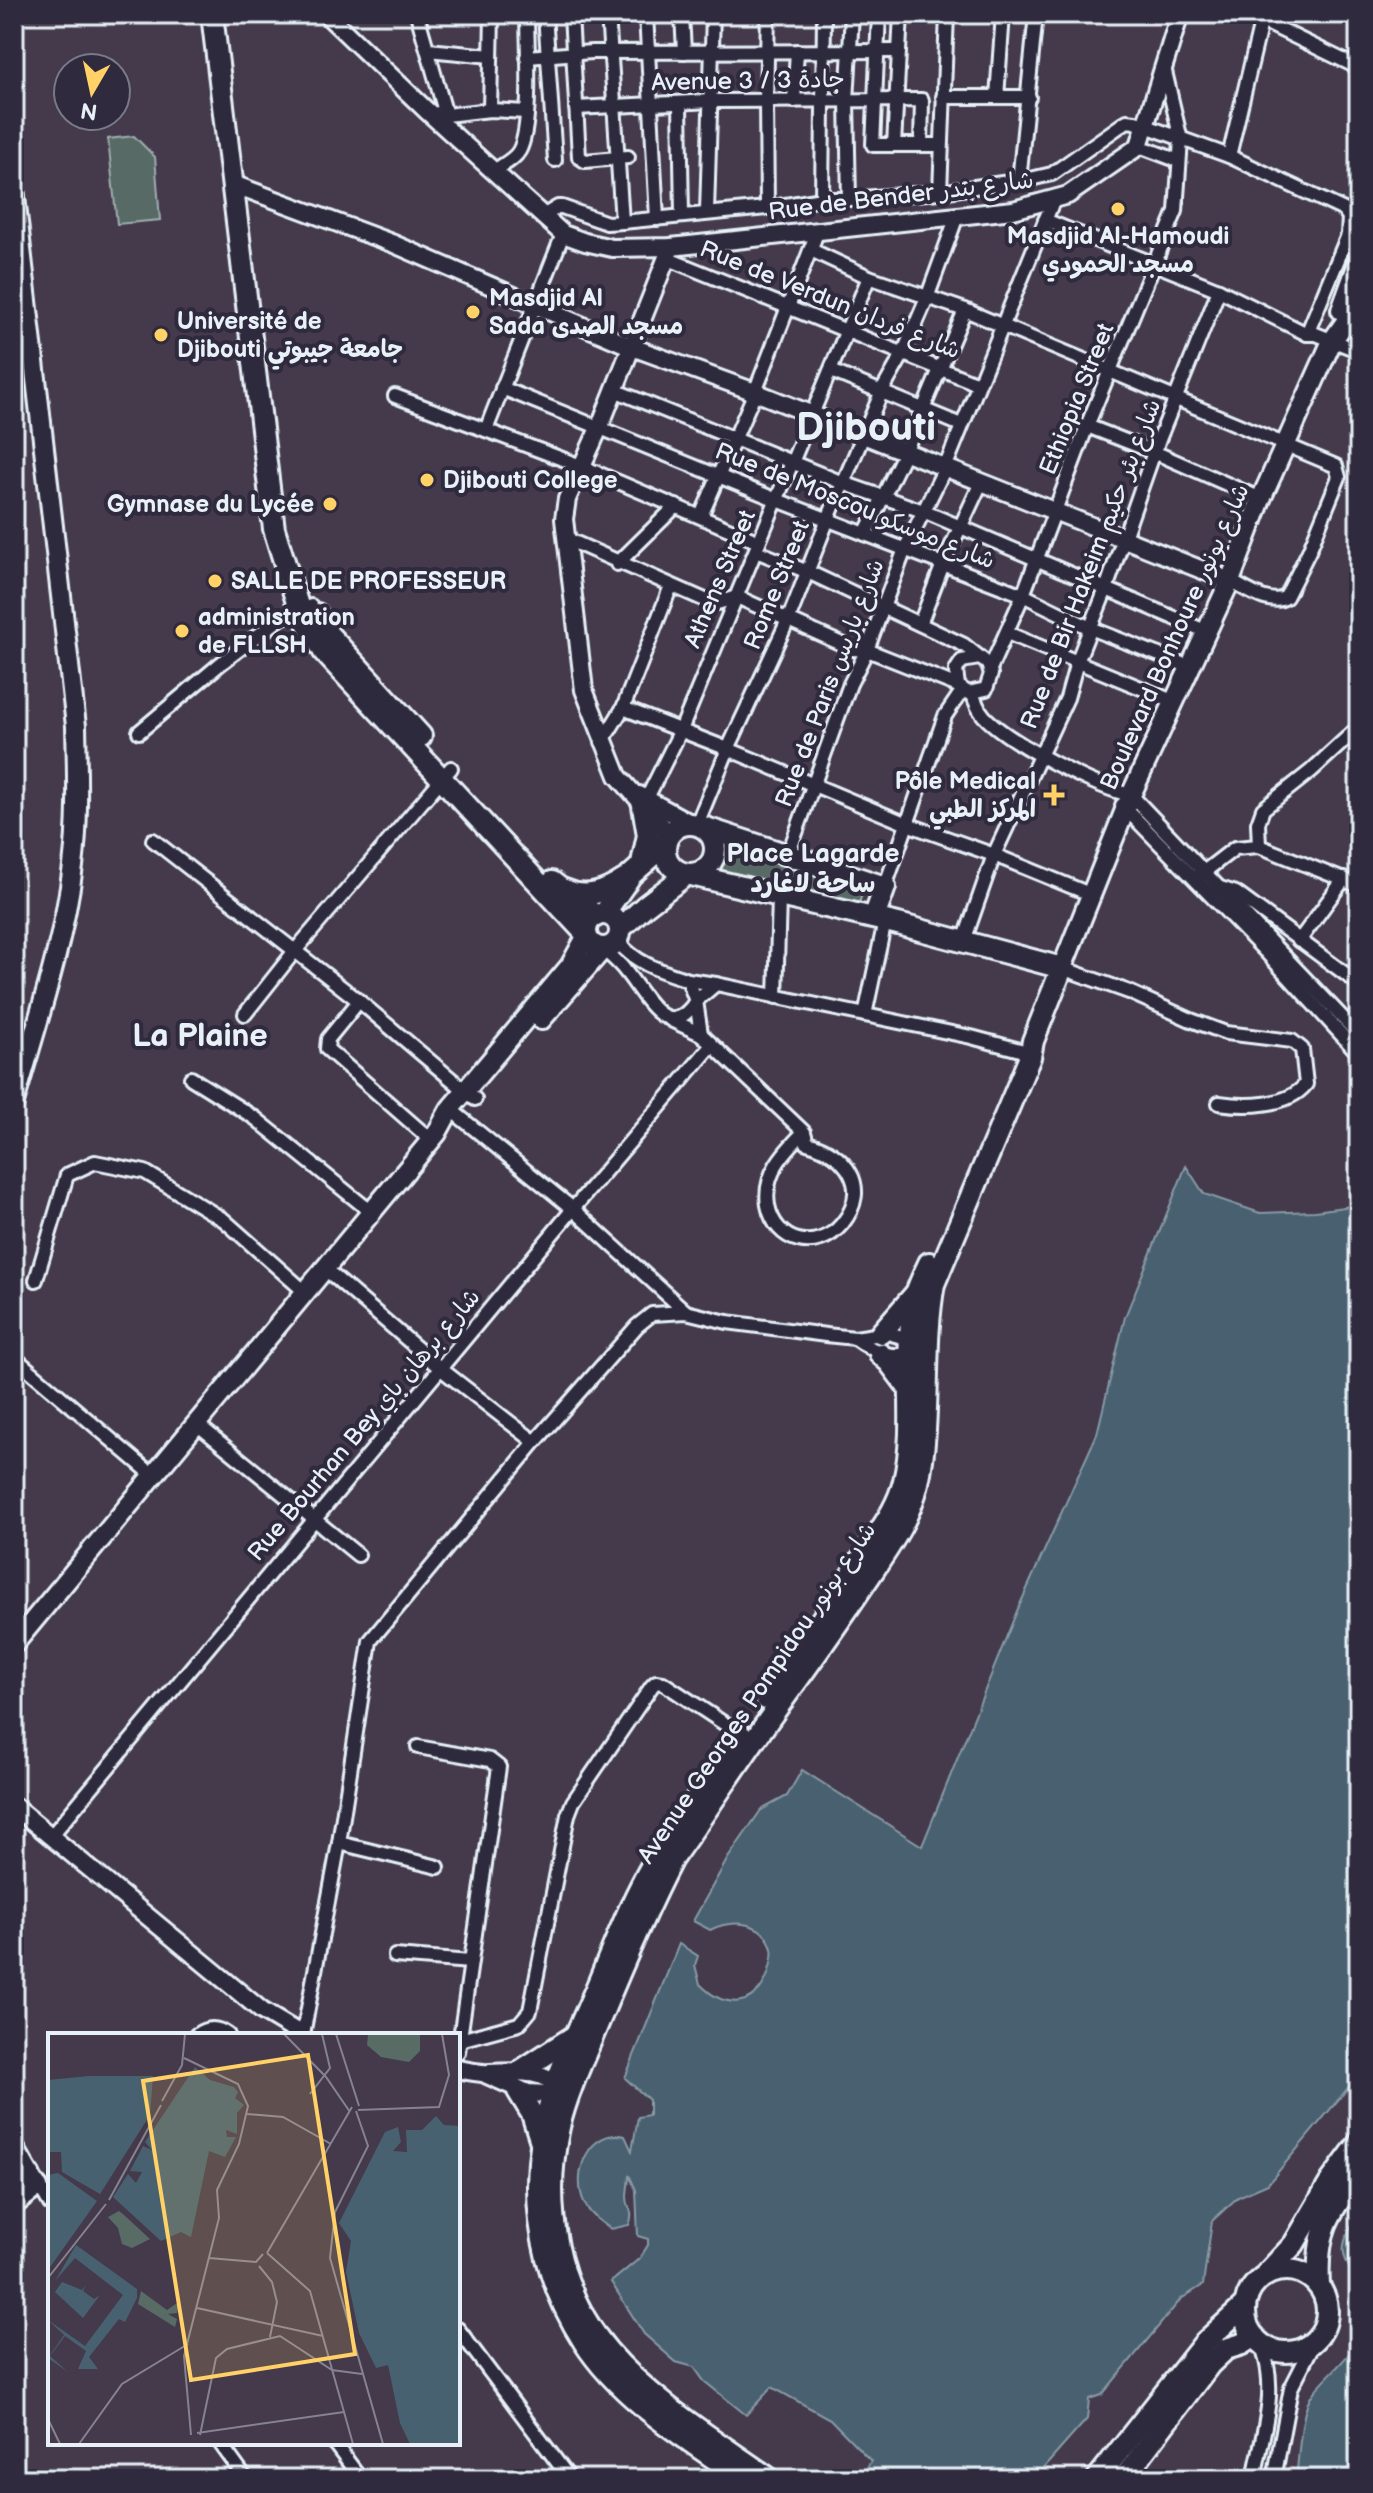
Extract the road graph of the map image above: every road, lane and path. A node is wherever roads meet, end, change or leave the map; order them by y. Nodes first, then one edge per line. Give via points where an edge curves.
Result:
1 (212, 14) edge
2 (223, 14) edge
3 (326, 14) edge
4 (417, 14) edge
5 (492, 14) edge
6 (527, 14) edge
7 (545, 14) edge
8 (571, 14) edge
9 (608, 14) edge
10 (646, 14) edge
11 (682, 14) edge
12 (713, 14) edge
13 (768, 14) edge
14 (824, 14) edge
15 (852, 14) edge
16 (879, 14) edge
17 (901, 14) edge
18 (947, 14) edge
19 (1003, 14) edge
20 (1036, 14) edge
21 (1180, 14) edge
22 (1248, 14) edge
23 (1262, 17) edge
24 (428, 50) junction
25 (823, 50) junction
26 (851, 50) junction
27 (768, 51) junction
28 (797, 51) junction
29 (878, 51) junction
30 (899, 51) junction
31 (610, 52) junction
32 (684, 52) junction
33 (713, 52) junction
34 (574, 53) junction
35 (647, 53) junction
36 (547, 55) junction
37 (491, 56) junction
38 (527, 57) junction
39 (1164, 67) junction
40 (1359, 68) edge
41 (943, 97) junction
42 (997, 97) junction
43 (1029, 97) junction
44 (875, 100) junction
45 (897, 100) junction
46 (712, 101) junction
47 (766, 101) junction
48 (794, 101) junction
49 (821, 101) junction
50 (847, 101) junction
51 (680, 104) junction
52 (651, 105) junction
53 (614, 108) junction
54 (426, 110) junction
55 (490, 110) junction
56 (526, 112) junction
57 (576, 112) junction
58 (446, 115) junction
59 (553, 118) junction
60 (1145, 126) junction
61 (1181, 140) junction
62 (894, 145) junction
63 (921, 145) junction
64 (940, 145) junction
65 (1139, 146) junction
66 (1229, 156) junction
67 (623, 158) junction
68 (555, 160) dead end
69 (1179, 161) junction
70 (494, 171) junction
71 (1019, 181) junction
72 (239, 186) junction
73 (14, 188) edge
74 (940, 192) junction
75 (822, 199) junction
76 (849, 199) junction
77 (1053, 201) junction
78 (767, 208) junction
79 (707, 212) junction
80 (682, 215) junction
81 (543, 216) junction
82 (957, 216) junction
83 (657, 219) junction
84 (1045, 220) junction
85 (622, 222) junction
86 (818, 230) junction
87 (563, 234) junction
88 (811, 250) junction
89 (669, 252) junction
90 (1359, 261) edge
91 (1155, 265) junction
92 (869, 277) junction
93 (1219, 290) junction
94 (1356, 296) edge
95 (927, 298) junction
96 (534, 305) junction
97 (788, 306) junction
98 (965, 310) junction
99 (1003, 326) junction
100 (846, 332) junction
101 (1307, 334) junction
102 (1335, 335) junction
103 (632, 347) junction
104 (1359, 351) edge
105 (903, 354) junction
106 (939, 367) junction
107 (831, 371) junction
108 (1112, 371) junction
109 (978, 384) junction
110 (502, 388) junction
111 (614, 390) junction
112 (882, 391) junction
113 (755, 392) junction
114 (395, 396) dead end
115 (1176, 399) junction
116 (922, 408) junction
117 (811, 414) junction
118 (961, 425) junction
119 (600, 426) junction
120 (1087, 426) junction
121 (486, 430) junction
122 (864, 434) junction
123 (734, 440) junction
124 (1286, 445) junction
125 (905, 452) junction
126 (1154, 452) junction
127 (792, 462) junction
128 (581, 466) junction
129 (945, 468) junction
130 (719, 476) junction
131 (843, 483) junction
132 (981, 483) junction
133 (884, 499) junction
134 (1261, 499) junction
135 (777, 500) junction
136 (676, 506) junction
137 (923, 511) junction
138 (1054, 512) junction
139 (701, 516) junction
140 (828, 519) junction
141 (961, 527) junction
142 (865, 534) junction
143 (567, 539) junction
144 (1123, 540) junction
145 (757, 547) junction
146 (905, 549) junction
147 (1037, 559) junction
148 (617, 564) junction
149 (943, 564) junction
150 (808, 572) junction
151 (1230, 581) junction
152 (671, 586) junction
153 (1106, 589) junction
154 (1023, 595) junction
155 (737, 597) junction
156 (305, 607) junction
157 (884, 607) junction
158 (789, 618) junction
159 (920, 624) junction
160 (1090, 628) junction
161 (1205, 631) junction
162 (1007, 633) junction
163 (867, 650) junction
164 (979, 658) junction
165 (1077, 662) junction
166 (1190, 667) junction
167 (990, 669) junction
168 (968, 694) junction
169 (1175, 702) junction
170 (623, 708) junction
171 (1359, 727) edge
172 (681, 730) junction
173 (139, 732) dead end
174 (602, 742) junction
175 (728, 749) junction
176 (1041, 754) junction
177 (446, 773) junction
178 (812, 784) junction
179 (642, 799) junction
180 (1123, 799) junction
181 (907, 824) junction
182 (696, 825) junction
183 (153, 840) dead end
184 (666, 841) junction
185 (1259, 846) junction
186 (788, 855) junction
187 (994, 855) junction
188 (636, 869) junction
189 (687, 874) junction
190 (1199, 876) junction
191 (1344, 879) junction
192 (554, 884) junction
193 (1359, 886) edge
194 (885, 887) junction
195 (1212, 890) junction
196 (1092, 895) junction
197 (779, 898) junction
198 (879, 919) junction
199 (602, 931) junction
200 (964, 941) junction
201 (1299, 941) junction
202 (294, 952) junction
203 (640, 963) junction
204 (1062, 968) junction
205 (626, 972) junction
206 (688, 980) junction
207 (716, 984) junction
208 (1359, 984) edge
209 (776, 997) junction
210 (359, 1001) junction
211 (696, 1001) junction
212 (245, 1014) dead end
213 (865, 1015) junction
214 (664, 1017) junction
215 (701, 1034) junction
216 (1359, 1035) edge
217 (712, 1045) junction
218 (1028, 1049) junction
219 (1359, 1054) edge
220 (191, 1078) dead end
221 (470, 1095) junction
222 (14, 1103) edge
223 (1219, 1103) dead end
224 (455, 1113) junction
225 (804, 1132) junction
226 (434, 1137) junction
227 (573, 1209) junction
228 (370, 1211) junction
229 (323, 1267) junction
230 (36, 1280) dead end
231 (304, 1291) junction
232 (917, 1291) junction
233 (686, 1312) junction
234 (855, 1338) junction
235 (880, 1343) junction
236 (916, 1347) junction
237 (14, 1357) edge
238 (441, 1369) junction
239 (910, 1390) junction
240 (197, 1424) junction
241 (535, 1442) junction
242 (155, 1477) junction
243 (903, 1506) junction
244 (313, 1520) junction
245 (358, 1555) dead end
246 (14, 1644) edge
247 (747, 1738) junction
248 (418, 1747) dead end
249 (16, 1813) edge
250 (52, 1835) junction
251 (339, 1843) junction
252 (438, 1867) dead end
253 (395, 1956) dead end
254 (470, 1962) junction
255 (199, 2033) edge
256 (224, 2033) edge
257 (299, 2033) edge
258 (302, 2033) edge
259 (576, 2035) junction
260 (460, 2038) edge
261 (460, 2046) edge
262 (460, 2069) edge
263 (520, 2080) junction
264 (559, 2092) junction
265 (14, 2141) edge
266 (541, 2142) junction
267 (1359, 2143) edge
268 (1359, 2173) edge
269 (35, 2180) junction
270 (14, 2187) edge
271 (48, 2201) edge
272 (14, 2206) edge
273 (1261, 2278) junction
274 (1319, 2286) junction
275 (1245, 2305) junction
276 (460, 2332) edge
277 (1257, 2339) junction
278 (1316, 2339) junction
279 (221, 2445) edge
280 (336, 2445) edge
281 (246, 2479) edge
282 (361, 2479) edge
283 (570, 2479) edge
284 (744, 2479) edge
285 (770, 2479) edge
286 (1097, 2479) edge
287 (1123, 2479) edge
288 (1254, 2479) edge
289 (1274, 2479) edge

1 - 72 main road
2 - 72 main road
3 - 54 street
4 - 24 street
5 - 37 street
6 - 38 street
7 - 36 street
8 - 34 street
9 - 31 street
10 - 35 street
11 - 32 street
12 - 33 street
13 - 27 street
14 - 25 street
15 - 26 street
16 - 29 street
17 - 30 street
18 - 41 street
19 - 42 street
20 - 43 street
21 - 39 street
22 - 23 street
23 - 40 street
23 - 66 street
24 - 37 street
24 - 58 street
25 - 26 street
25 - 28 street
25 - 49 street
26 - 29 street
26 - 50 street
27 - 28 street
27 - 33 street
27 - 47 street
28 - 48 street
29 - 30 street
29 - 44 street
30 - 45 street
31 - 34 street
31 - 35 street
31 - 53 street
32 - 33 street
32 - 35 street
33 - 46 street
34 - 36 street
34 - 57 street
35 - 52 street
36 - 38 street
36 - 59 street
37 - 55 street
38 - 56 street
39 - 60 street
39 - 61 street, Ethiopia Street
41 - 42 street
41 - 64 street
42 - 43 street
43 - 71 street
44 - 45 street, Avenue 3 / جادة 3
44 - 50 street, Avenue 3 / جادة 3
44 - 62 street via 873,145
45 - 62 street
45 - 63 street, Avenue 3 / جادة 3 via 922,100
46 - 47 street, Avenue 3 / جادة 3
46 - 51 street, Avenue 3 / جادة 3
46 - 79 street
47 - 48 street, Avenue 3 / جادة 3
47 - 78 street
48 - 49 street, Avenue 3 / جادة 3
49 - 50 street, Avenue 3 / جادة 3
49 - 75 street
50 - 76 street
51 - 52 street, Avenue 3 / جادة 3
51 - 80 street
52 - 53 street, Avenue 3 / جادة 3
52 - 83 street
53 - 57 street, Avenue 3 / جادة 3
53 - 67 street
54 - 58 street
54 - 70 street
55 - 56 street
55 - 58 street
56 - 70 street via 520,149
57 - 59 street, Avenue 3 / جادة 3
57 - 67 street via 579,157
59 - 68 street
60 - 61 street
60 - 65 street
60 - 71 street via 1127,121 1052,174
61 - 66 street
61 - 69 street, Ethiopia Street
62 - 63 street
63 - 64 street
64 - 74 street
65 - 69 street
65 - 77 street, Rue de Bender شارع بندر
66 - 101 street via 1337,205 1349,217 1348,235
67 - 85 street
69 - 91 street, Ethiopia Street via 1176,211
70 - 81 street
71 - 74 street
72 - 96 street via 394,244
72 - 156 main road via 285,527
73 - 222 main road via 76,726 78,816 61,937
74 - 76 street
75 - 76 street
75 - 78 street
77 - 82 street, Rue de Bender شارع بندر
77 - 84 street, Rue de Paris شارع باريس
78 - 79 street
79 - 80 street
80 - 83 street
81 - 85 street via 558,207 607,223
81 - 87 street
82 - 86 street, Rue de Bender شارع بندر
82 - 95 street, Rome Street
83 - 85 street
84 - 91 street
84 - 99 street, Rue de Paris شارع باريس
86 - 88 street
86 - 89 street, Rue de Bender شارع بندر
87 - 89 street, Rue de Bender شارع بندر via 612,248
87 - 96 street
88 - 92 street
88 - 97 street
89 - 97 street, Rue de Verdun شارع فردان
89 - 103 street
90 - 94 main road, Boulevard Bonhoure شارع بونور
91 - 93 street
91 - 108 street, Ethiopia Street
92 - 95 street
92 - 100 street, Athens Street
93 - 101 street
93 - 115 street, Rue de Bir Hakeim شارع بئر حكيم
94 - 102 main road, Boulevard Bonhoure شارع بونور
95 - 98 street
95 - 105 street, Rome Street
96 - 103 street
96 - 110 street
97 - 100 street, Rue de Verdun شارع فردان
97 - 113 street
98 - 99 street
98 - 106 street
99 - 108 street
99 - 109 street, Rue de Paris شارع باريس
100 - 105 street, Rue de Verdun شارع فردان
100 - 107 street, Athens Street
101 - 102 street
102 - 104 street
102 - 124 main road, Boulevard Bonhoure شارع بونور
103 - 111 street
103 - 113 street
105 - 106 street, Rue de Verdun شارع فردان
105 - 112 street, Rome Street
106 - 109 street, Rue de Verdun شارع فردان
106 - 116 street
107 - 112 street
107 - 117 street, Athens Street
108 - 115 street
108 - 120 street, Ethiopia Street
109 - 118 street, Rue de Paris شارع باريس
110 - 119 street, Rue de Moscou شارع موسكو
110 - 121 street
111 - 119 street
111 - 123 street
112 - 116 street
112 - 122 street, Rome Street
113 - 117 street
113 - 123 street
114 - 121 street
115 - 124 street
115 - 126 street, Rue de Bir Hakeim شارع بئر حكيم
116 - 118 street
116 - 125 street
117 - 122 street
117 - 127 street, Athens Street
118 - 129 street, Rue de Paris شارع باريس
119 - 128 street
119 - 130 street, Rue de Moscou شارع موسكو
120 - 126 street
120 - 138 street, Ethiopia Street
121 - 128 street
122 - 125 street
122 - 131 street, Rome Street
123 - 127 street
123 - 130 street
124 - 134 main road, Boulevard Bonhoure شارع بونور
124 - 151 street via 1339,470 1309,551 1280,601
125 - 129 street
125 - 133 street
126 - 134 street
126 - 144 street, Rue de Bir Hakeim شارع بئر حكيم
127 - 131 street
127 - 135 street, Athens Street
128 - 136 street
128 - 143 street via 567,499
129 - 132 street
129 - 137 street, Rue de Paris شارع باريس
130 - 135 street, Rue de Moscou شارع موسكو
130 - 139 street
131 - 133 street
131 - 140 street, Rome Street
132 - 138 street
132 - 141 street
133 - 137 street
133 - 142 street
134 - 151 main road, Boulevard Bonhoure شارع بونور
135 - 140 street, Rue de Moscou شارع موسكو
135 - 145 street, Athens Street
136 - 139 street
136 - 148 street
137 - 141 street
137 - 146 street, Rue de Paris شارع باريس
138 - 144 street
138 - 147 street, Ethiopia Street
139 - 145 street
140 - 142 street, Rue de Moscou شارع موسكو
140 - 150 street, Rome Street
141 - 147 street
141 - 149 street
142 - 146 street, Rue de Moscou شارع موسكو
143 - 148 street
143 - 174 street via 584,690
144 - 151 street
144 - 153 street, Rue de Bir Hakeim شارع بئر حكيم
145 - 150 street
145 - 155 street, Athens Street
146 - 149 street, Rue de Moscou شارع موسكو
146 - 157 street, Rue de Paris شارع باريس
147 - 153 street
147 - 154 street, Ethiopia Street
148 - 152 street
149 - 154 street, Rue de Moscou شارع موسكو
149 - 159 street
150 - 157 street
150 - 158 street, Rome Street
151 - 161 main road, Boulevard Bonhoure شارع بونور
152 - 155 street via 714,604
152 - 170 street
153 - 160 street, Rue de Bir Hakeim شارع بئر حكيم
153 - 161 street
154 - 160 street, Rue de Moscou شارع موسكو
154 - 162 street, Ethiopia Street
155 - 158 street
155 - 172 street, Athens Street
156 - 173 street via 281,618
156 - 177 main road
157 - 159 street
157 - 163 street, Rue de Paris شارع باريس
158 - 163 street via 830,640
158 - 175 street, Rome Street
159 - 164 street
160 - 165 street, Rue de Bir Hakeim شارع بئر حكيم
160 - 166 street, Rue de Moscou شارع موسكو
161 - 166 main road, Boulevard Bonhoure شارع بونور
162 - 165 street
162 - 167 street, Ethiopia Street
163 - 168 street
163 - 178 street, Rue de Paris شارع باريس
164 - 167 street
164 - 168 street via 958,665 955,675
165 - 169 street
165 - 176 street, Rue de Bir Hakeim شارع بئر حكيم
166 - 169 main road, Boulevard Bonhoure شارع بونور
167 - 168 street via 989,684
168 - 176 street via 997,727
168 - 181 street via 945,716
169 - 180 main road, Boulevard Bonhoure شارع بونور
170 - 172 street
170 - 174 street
171 - 185 street via 1263,809
172 - 175 street
172 - 179 street, Athens Street
174 - 179 street via 618,776
175 - 178 street
175 - 182 street, Rome Street
176 - 180 street
176 - 187 street, Rue de Bir Hakeim شارع بئر حكيم
177 - 192 main road
177 - 199 main road
177 - 202 street
178 - 181 street
178 - 186 street, Rue de Paris شارع باريس
179 - 182 street
179 - 184 street
179 - 188 main road via 648,835
180 - 190 street
180 - 196 main road, Boulevard Bonhoure شارع بونور
181 - 187 street
181 - 194 street
182 - 184 main road via 677,827
182 - 186 main road
182 - 189 main road via 714,840 714,857 704,870
183 - 202 street
184 - 188 main road
184 - 189 main road via 665,853 673,867
185 - 190 street via 1235,848
185 - 191 street
186 - 194 main road
187 - 196 street
187 - 200 street, Rue de Bir Hakeim شارع بئر حكيم
188 - 192 main road via 613,887 590,894 570,893
188 - 199 main road
189 - 197 main road
189 - 199 main road
190 - 195 street
191 - 193 street
191 - 201 street
192 - 199 main road
194 - 198 main road
195 - 201 street via 1236,893
195 - 216 street
195 - 219 street
196 - 204 main road, Boulevard Bonhoure شارع بونور
197 - 198 main road
197 - 209 street
198 - 200 main road
198 - 213 street
199 - 203 street
199 - 205 street
199 - 221 main road
200 - 204 main road
201 - 208 street
202 - 210 street
202 - 212 street
203 - 205 street via 632,963
203 - 206 street
204 - 218 main road
204 - 223 street via 1226,1033 1292,1041 1302,1049 1306,1084 1300,1092 1242,1106
205 - 214 street
206 - 207 street
206 - 211 street
207 - 209 street
207 - 211 street
209 - 213 street
210 - 221 street
210 - 226 street via 328,1039 327,1049
211 - 214 street via 684,1016
211 - 215 street
213 - 218 street
214 - 215 street
215 - 217 street
217 - 225 street
217 - 227 street, Rue Bourhan Bey شارع برهان باي
218 - 232 main road, Avenue Georges Pompidou شارع بونور
218 - 236 main road, Avenue Georges Pompidou شارع بونور via 934,1284
220 - 228 street via 255,1118
221 - 224 main road
224 - 226 main road
224 - 227 street
225 - 225 street via 807,1143 835,1155 855,1181 855,1196 841,1226 811,1241 782,1234 767,1199 780,1157
226 - 228 main road
227 - 233 street
227 - 238 street, Rue Bourhan Bey شارع برهان باي
228 - 229 main road
229 - 231 main road
229 - 238 street
230 - 231 street via 67,1175 95,1162 145,1172 224,1220
231 - 240 main road
232 - 235 main road
232 - 236 main road, Avenue Georges Pompidou شارع بونور
233 - 234 street
233 - 241 street via 652,1314 637,1326
234 - 235 street
234 - 235 street
235 - 236 street
235 - 236 street via 897,1335
235 - 239 main road
236 - 239 main road, Avenue Georges Pompidou شارع بونور
236 - 243 main road, Avenue Georges Pompidou شارع بونور via 923,1446 918,1484
237 - 242 street
238 - 241 street
238 - 244 street, Rue Bourhan Bey شارع برهان باي
239 - 243 main road, Avenue Georges Pompidou شارع بونور
240 - 242 main road
240 - 244 street
241 - 251 street via 370,1641
242 - 246 main road
243 - 247 main road, Avenue Georges Pompidou شارع بونور via 881,1560
244 - 245 street
244 - 250 street, Rue Bourhan Bey شارع برهان باي
247 - 259 main road, Avenue Georges Pompidou شارع بونور via 655,1861
247 - 261 street via 663,1683 652,1686 568,1815 530,2011 519,2024
247 - 264 main road, Avenue Georges Pompidou شارع بونور via 672,1859
248 - 254 street via 490,1760 499,1767
249 - 250 street
250 - 257 street via 262,2011
251 - 252 street
251 - 258 street
253 - 254 street
254 - 260 street
255 - 256 street via 213,2028
259 - 263 main road
259 - 264 main road, Avenue Georges Pompidou شارع بونور
262 - 263 street
263 - 264 street via 536,2073
263 - 266 main road
264 - 266 main road, Avenue Georges Pompidou شارع بونور
264 - 285 main road, Avenue Georges Pompidou شارع بونور via 551,2188 554,2221 559,2256 586,2319 607,2350 650,2390
265 - 269 street
266 - 284 main road, Avenue Georges Pompidou شارع بونور via 537,2186 542,2244 564,2308 585,2345 638,2402
267 - 273 main road via 1294,2244
268 - 274 main road via 1325,2222 1318,2251
269 - 270 street
269 - 271 street
269 - 272 street
273 - 274 main road via 1285,2269 1310,2277
273 - 275 main road
274 - 278 main road via 1328,2308
275 - 277 main road
275 - 286 main road via 1205,2342
276 - 283 street
277 - 278 main road via 1288,2352
277 - 287 main road via 1226,2349 1210,2364
277 - 288 street via 1267,2362 1270,2397
278 - 289 street via 1291,2388
279 - 281 street
280 - 282 street

